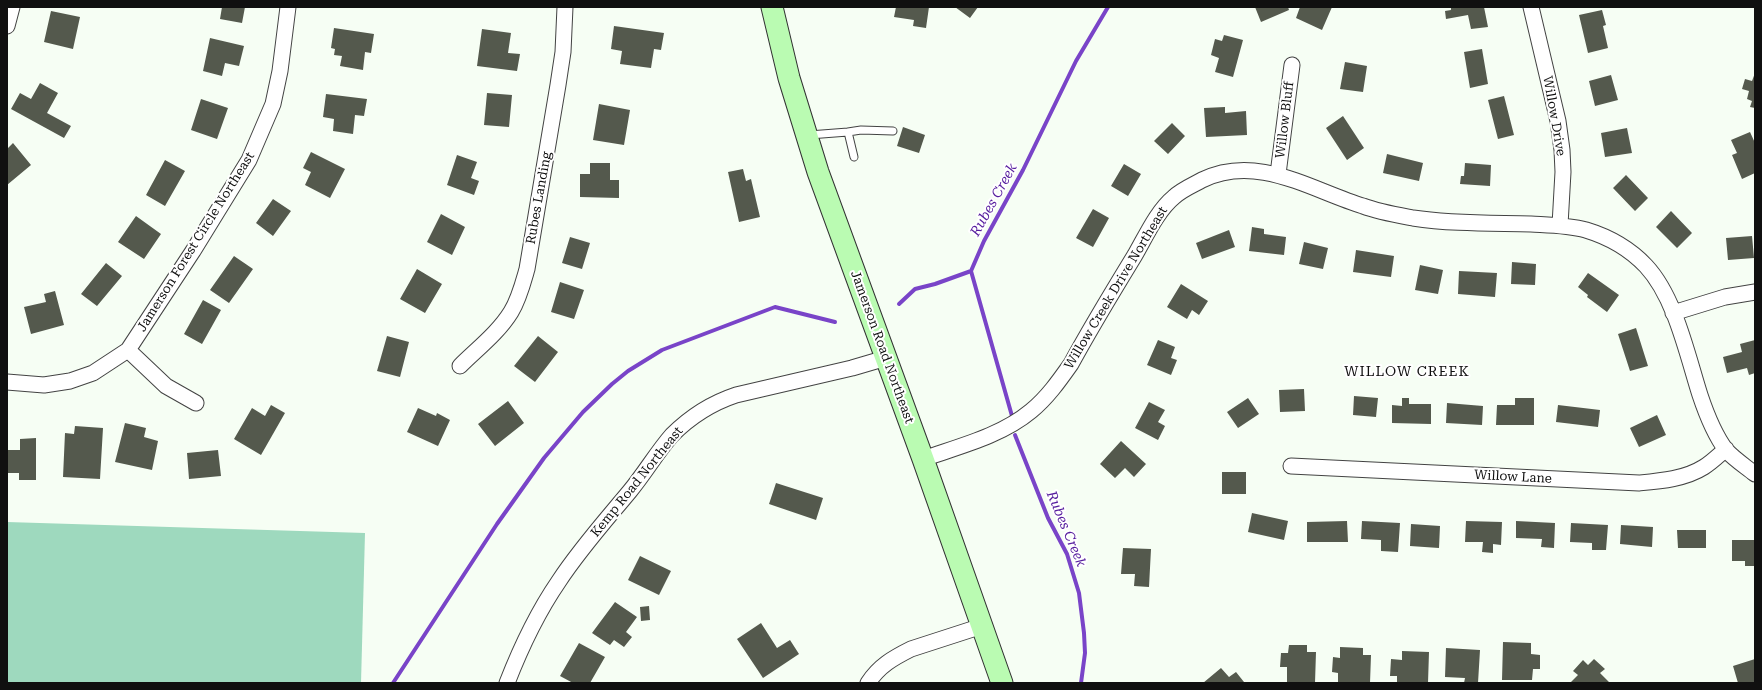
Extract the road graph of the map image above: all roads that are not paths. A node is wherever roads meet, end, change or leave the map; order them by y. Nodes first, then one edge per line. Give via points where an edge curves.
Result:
1 (12, 7) edge
2 (288, 7) edge
3 (565, 7) edge
4 (772, 7) edge
5 (1531, 7) edge
6 (7, 26) edge
7 (1292, 65) dead end
8 (893, 131) dead end
9 (848, 132) junction
10 (806, 135) junction
11 (854, 157) dead end
12 (1278, 174) junction
13 (1560, 226) junction
14 (1755, 292) edge
15 (1673, 312) junction
16 (128, 350) junction
17 (886, 358) junction
18 (460, 366) dead end
19 (7, 382) edge
20 (196, 403) dead end
21 (1726, 449) junction
22 (923, 459) junction
23 (1291, 466) dead end
24 (1755, 474) edge
25 (982, 626) junction
26 (507, 683) edge
27 (868, 683) edge
28 (1002, 683) edge

1 - 6 street
2 - 16 street, Jamerson Forest Circle Northeast via 273,104 249,160
3 - 18 street, Rubes Landing via 563,52 558,85 527,269 521,290 511,312 497,330
4 - 10 street, Jamerson Road Northeast
5 - 13 street, Willow Drive via 1558,121 1562,150
7 - 12 street, Willow Bluff
8 - 9 lane
9 - 10 lane
9 - 11 lane
10 - 17 street, Jamerson Road Northeast
12 - 13 street, Willow Creek Drive Northeast via 1364,207 1415,218
12 - 22 street, Willow Creek Drive Northeast via 1240,170 1222,173 1203,179 1174,197 1146,236 1071,364 1042,401 1013,424
13 - 15 street, Willow Creek Drive Northeast via 1600,235 1633,254 1657,280
14 - 15 street via 1725,297
15 - 21 street, Willow Creek Drive Northeast via 1705,410
16 - 19 street, Jamerson Forest Circle Northeast via 93,372 70,381 44,385
16 - 20 street via 166,386
17 - 22 street, Jamerson Road Northeast
17 - 26 street, Kemp Road Northeast via 736,395 720,401 687,422 672,436 558,581 522,646
21 - 23 street, Willow Lane via 1703,467 1690,473 1662,481 1639,483
21 - 24 street, Willow Creek Drive Northeast
22 - 25 street, Jamerson Road Northeast
25 - 27 street via 900,654 878,669
25 - 28 street, Jamerson Road Northeast

